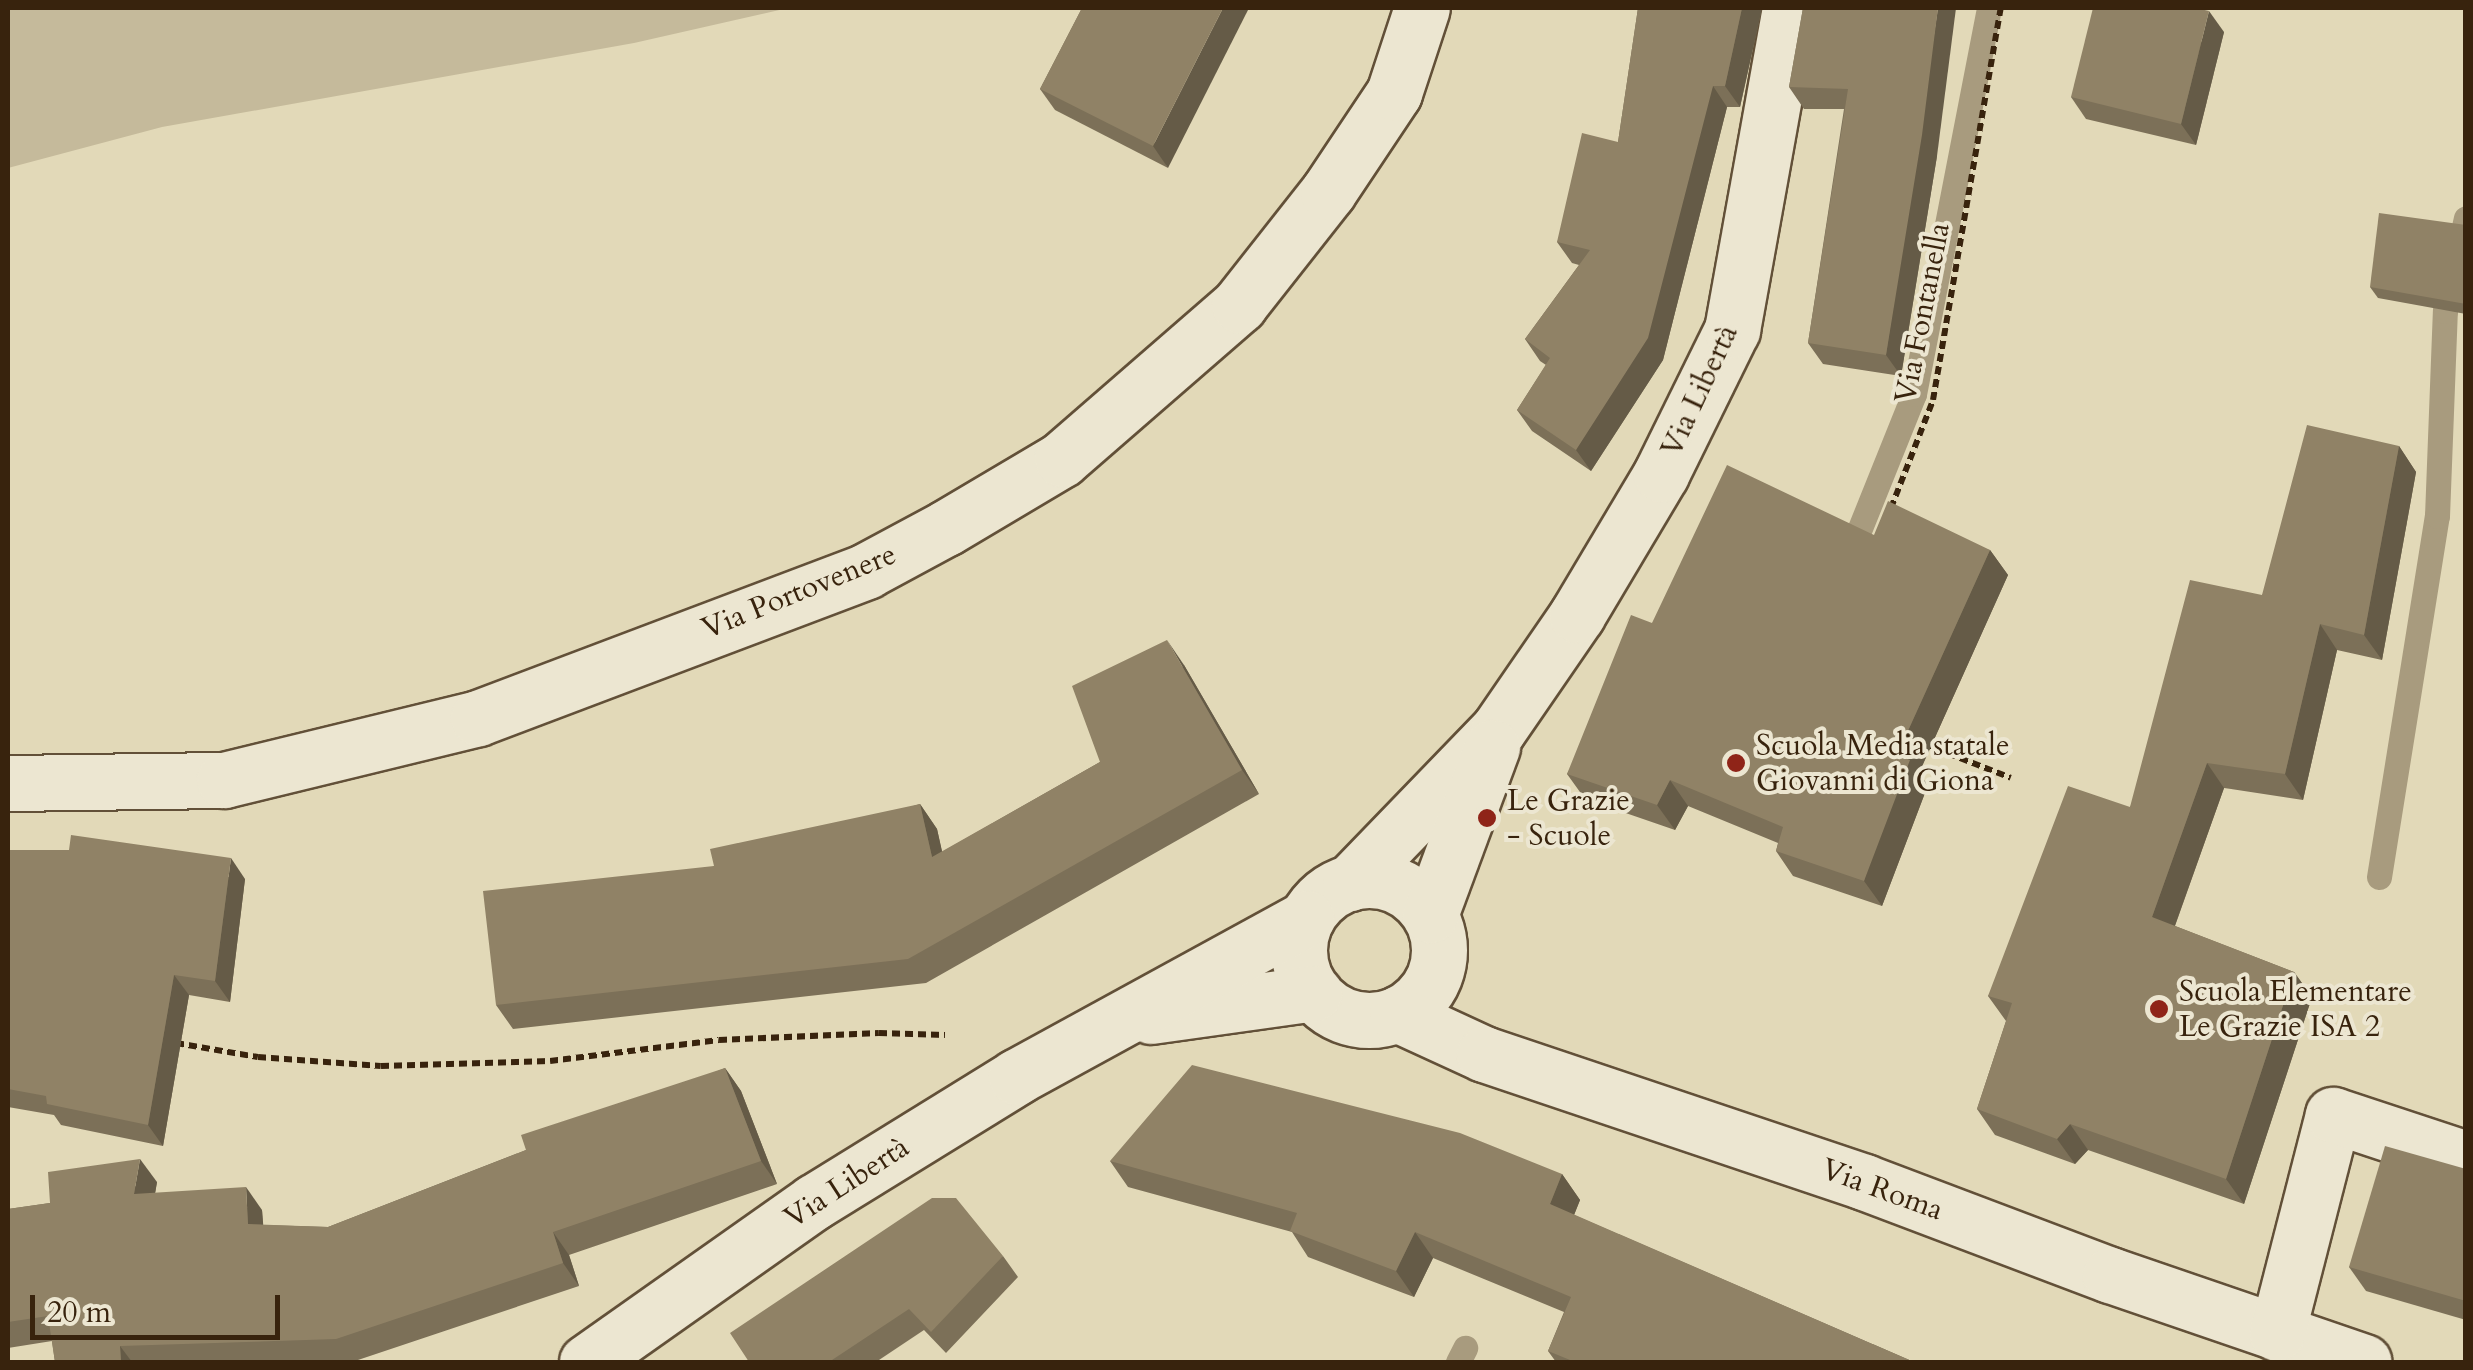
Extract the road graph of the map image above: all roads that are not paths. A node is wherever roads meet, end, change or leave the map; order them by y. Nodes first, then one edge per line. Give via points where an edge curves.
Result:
1 (1422, 8) edge
2 (1790, 8) edge
3 (1498, 730) junction
4 (8, 783) edge
5 (1350, 883) junction
6 (1306, 918) junction
7 (1434, 938) junction
8 (1314, 994) junction
9 (1398, 1014) junction
10 (1118, 1020) junction
11 (1484, 1054) junction
12 (2466, 1159) edge
13 (2277, 1333) junction
14 (586, 1362) edge
15 (2364, 1362) edge

1 - 4 street, Via Portovenere via 1394,93 1239,306 1062,459 946,528 866,570 478,718 224,780
2 - 3 street, Via Libertà via 1732,330 1662,474
3 - 5 street, Via Libertà
3 - 7 street, Via Libertà
5 - 6 street via 1333,890
5 - 7 street via 1373,880 1415,898
6 - 8 street via 1298,956
6 - 10 street, Via Libertà
7 - 9 street via 1431,983
7 - 11 street
8 - 9 street via 1352,1019
8 - 10 street, Via Libertà
9 - 11 street, Via Roma
10 - 14 street, Via Libertà via 814,1202
11 - 13 street, Via Roma via 1864,1182
12 - 13 street via 2333,1115
13 - 15 street, Via Roma

